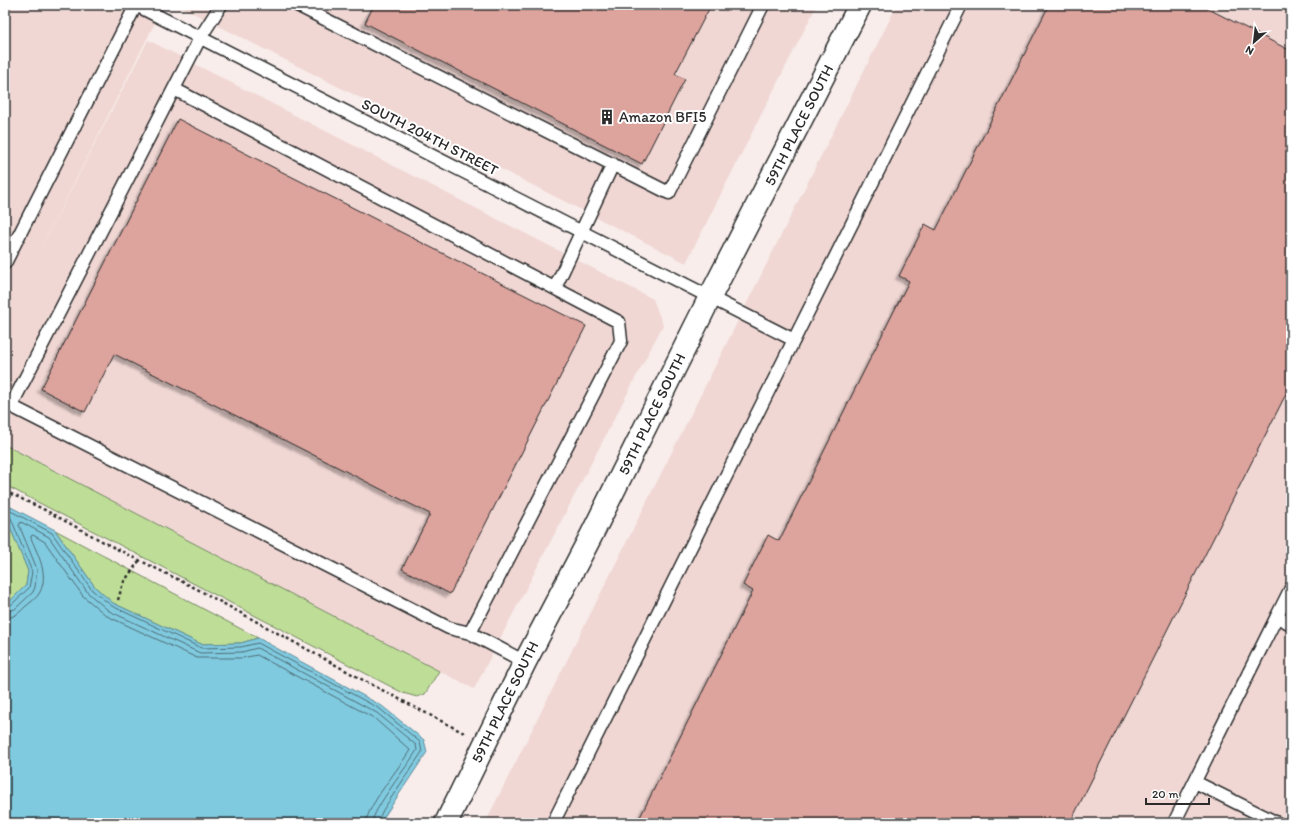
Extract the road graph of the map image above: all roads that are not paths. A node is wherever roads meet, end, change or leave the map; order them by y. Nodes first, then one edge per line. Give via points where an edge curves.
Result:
1 (136, 5) edge
2 (221, 5) edge
3 (297, 5) edge
4 (763, 5) edge
5 (860, 5) edge
6 (961, 5) edge
7 (200, 38) junction
8 (174, 90) junction
9 (613, 164) junction
10 (581, 232) junction
11 (5, 263) edge
12 (555, 288) junction
13 (710, 298) junction
14 (794, 340) junction
15 (1291, 588) edge
16 (1277, 616) junction
17 (1291, 624) edge
18 (470, 633) junction
19 (525, 662) junction
20 (1195, 782) junction
21 (446, 823) edge
22 (554, 823) edge
23 (1174, 823) edge
24 (1277, 823) edge

1 - 7 lane, SOUTH 204TH STREET
1 - 11 lane
2 - 7 lane
3 - 9 lane
4 - 9 lane via 669,193
5 - 13 street, 59TH PLACE SOUTH
6 - 14 lane
7 - 8 lane
7 - 10 lane, SOUTH 204TH STREET
8 - 12 lane
8 - 18 lane via 11,406 449,628
9 - 10 lane
10 - 12 lane
10 - 13 lane, SOUTH 204TH STREET
12 - 18 lane via 619,322 620,342
13 - 14 lane, SOUTH 204TH STREET
13 - 19 street, 59TH PLACE SOUTH
14 - 22 lane
15 - 16 lane
16 - 17 lane
16 - 20 lane
18 - 19 lane
19 - 21 street, 59TH PLACE SOUTH
20 - 23 lane
20 - 24 lane

